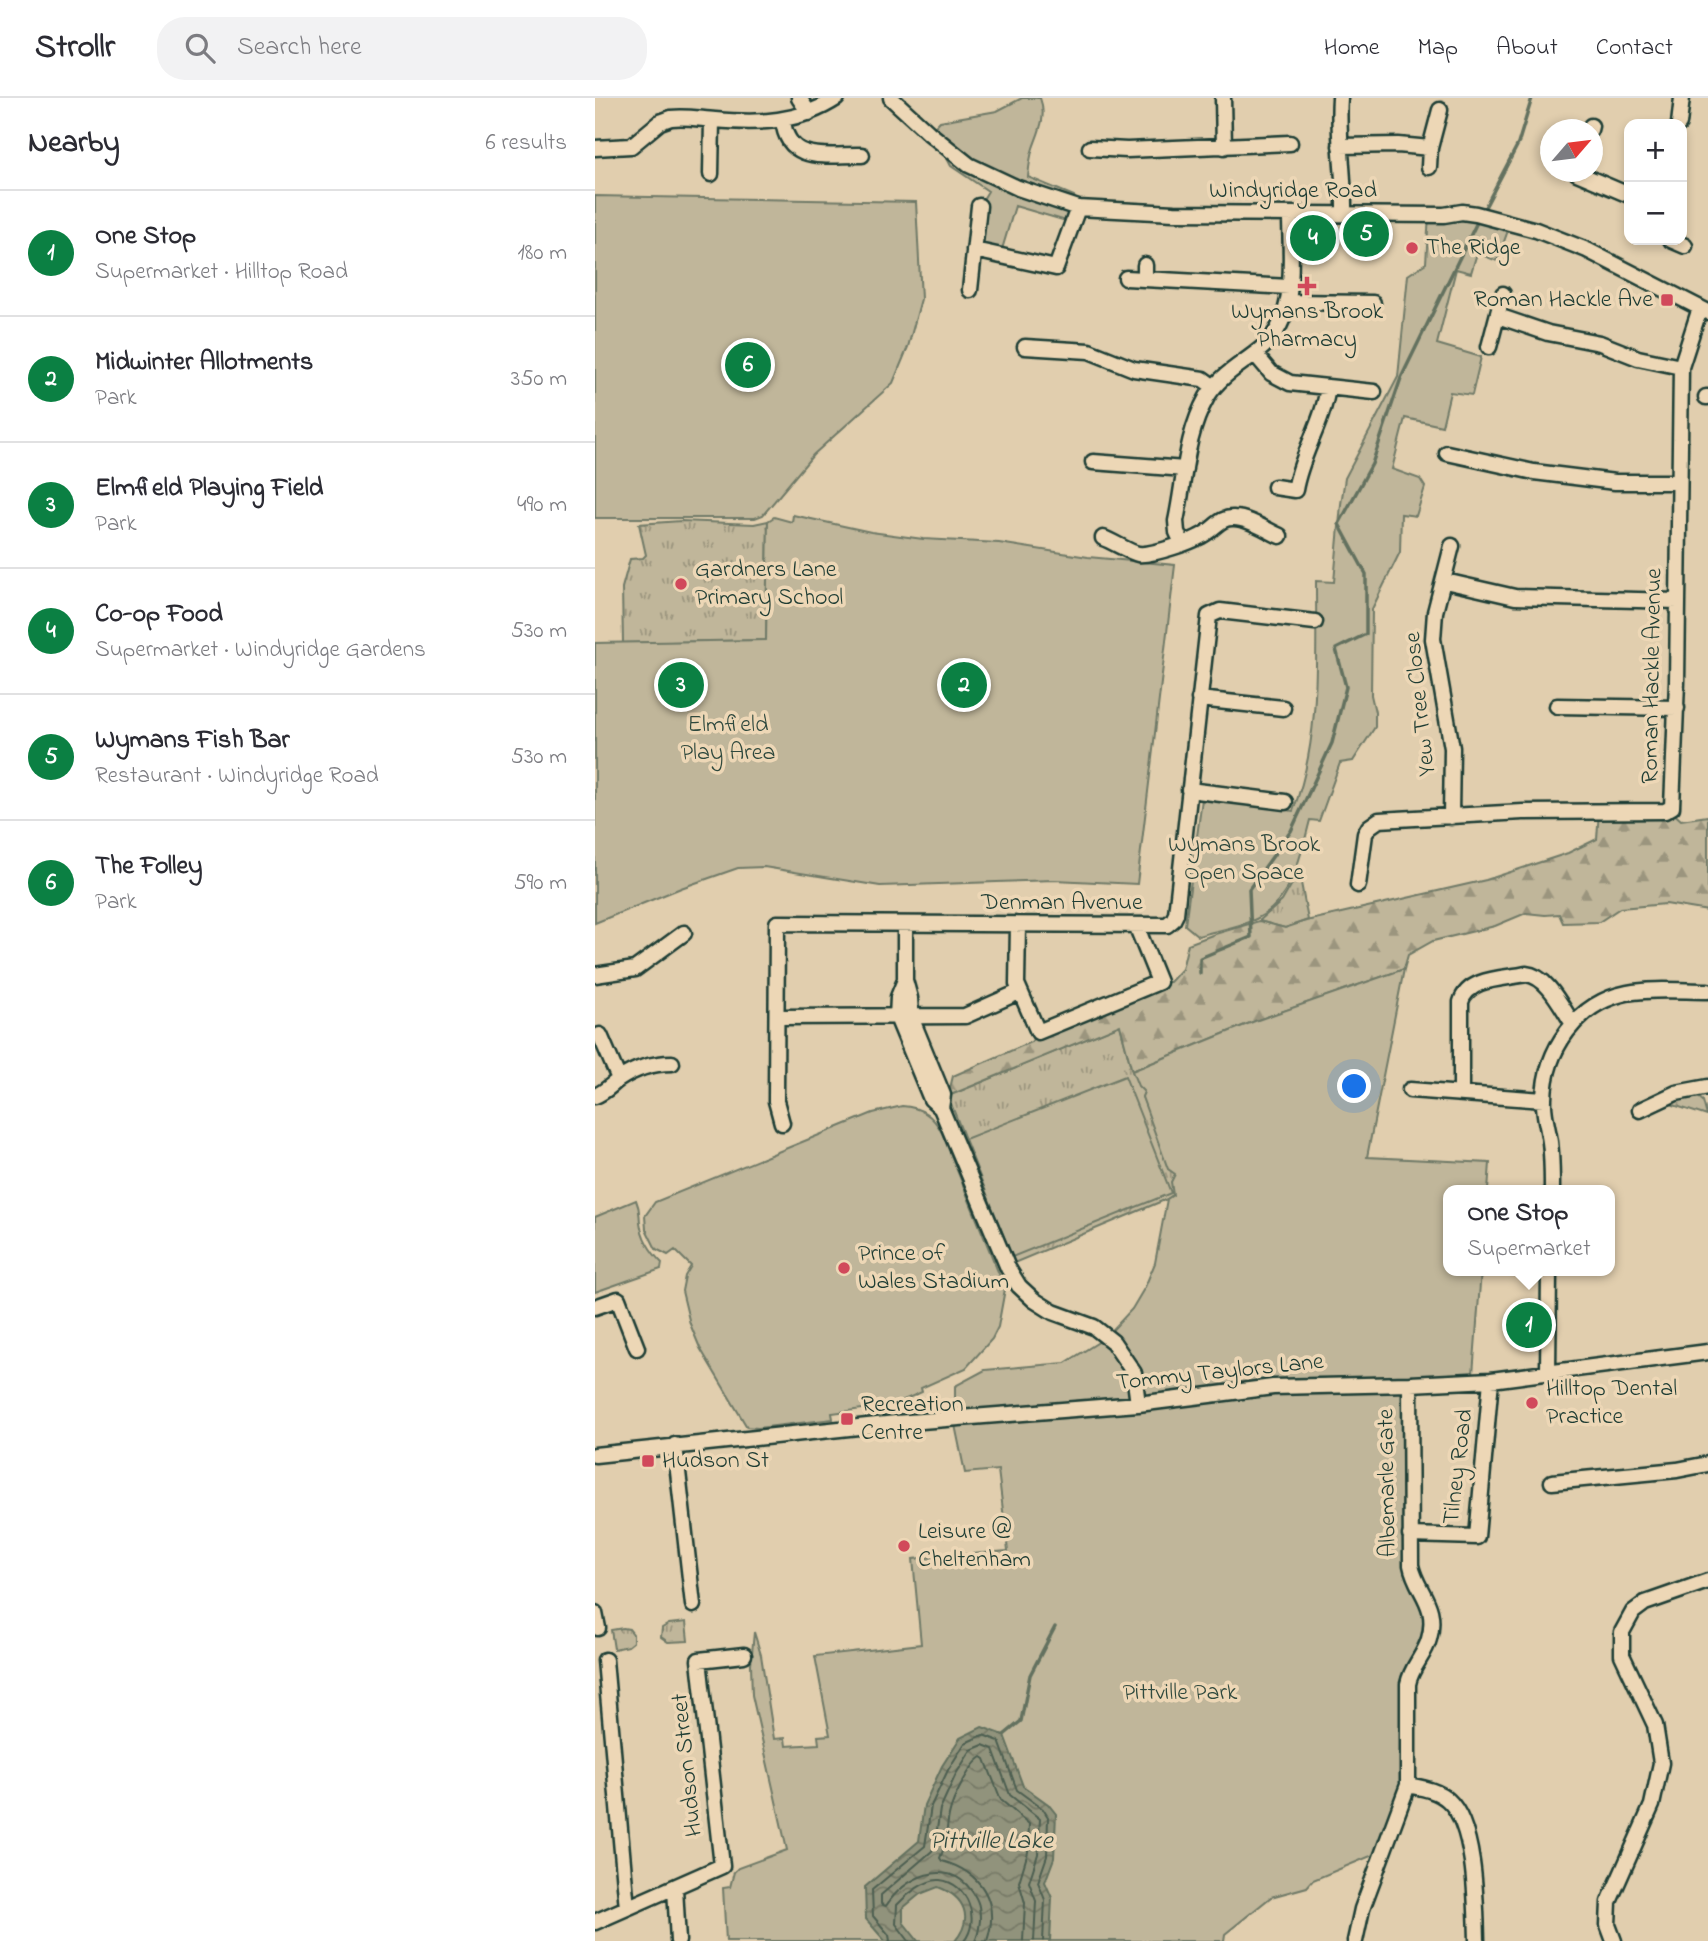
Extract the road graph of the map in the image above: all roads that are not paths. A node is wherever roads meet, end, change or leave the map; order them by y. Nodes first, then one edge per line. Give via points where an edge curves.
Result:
1 (799, 98) edge
2 (837, 98) edge
3 (891, 98) edge
4 (1223, 98) edge
5 (1340, 98) edge
6 (1682, 98) edge
7 (1440, 110) dead end
8 (809, 113) junction
9 (1680, 119) edge
10 (712, 120) junction
11 (783, 121) junction
12 (1290, 143) dead end
13 (1340, 146) junction
14 (1224, 147) junction
15 (595, 148) edge
16 (1090, 148) dead end
17 (1430, 148) junction
18 (862, 155) dead end
19 (1429, 167) dead end
20 (711, 174) dead end
21 (1601, 182) edge
22 (1624, 193) edge
23 (979, 206) dead end
24 (1078, 208) junction
25 (1344, 214) junction
26 (1290, 215) junction
27 (974, 250) junction
28 (1126, 278) dead end
29 (969, 290) dead end
30 (1503, 294) dead end
31 (1288, 295) junction
32 (1373, 303) dead end
33 (1704, 310) edge
34 (1498, 316) junction
35 (1025, 347) dead end
36 (1489, 347) dead end
37 (1255, 354) junction
38 (1681, 367) junction
39 (1214, 387) junction
40 (1328, 387) junction
41 (1374, 392) dead end
42 (1447, 453) dead end
43 (1093, 461) dead end
44 (1185, 469) junction
45 (1679, 482) junction
46 (1275, 487) dead end
47 (1280, 536) dead end
48 (1103, 538) dead end
49 (1182, 543) junction
50 (1452, 546) dead end
51 (1445, 581) junction
52 (1678, 601) junction
53 (1315, 622) dead end
54 (1199, 699) junction
55 (1557, 706) dead end
56 (1283, 708) dead end
57 (1677, 708) junction
58 (1189, 790) junction
59 (1285, 802) dead end
60 (1451, 817) junction
61 (1358, 885) dead end
62 (905, 925) junction
63 (1018, 925) junction
64 (1136, 925) junction
65 (684, 933) dead end
66 (595, 975) edge
67 (1708, 991) edge
68 (1019, 992) junction
69 (777, 1017) junction
70 (904, 1017) junction
71 (1573, 1024) junction
72 (600, 1035) dead end
73 (672, 1063) dead end
74 (619, 1079) junction
75 (1410, 1090) dead end
76 (1707, 1092) edge
77 (1461, 1093) junction
78 (595, 1096) edge
79 (1544, 1107) junction
80 (1640, 1110) dead end
81 (782, 1123) dead end
82 (1552, 1185) edge
83 (1549, 1276) edge
84 (595, 1307) edge
85 (636, 1348) dead end
86 (1708, 1352) edge
87 (1548, 1372) junction
88 (1492, 1380) junction
89 (1410, 1384) junction
90 (1138, 1404) junction
91 (675, 1445) junction
92 (595, 1455) edge
93 (1708, 1464) edge
94 (1552, 1482) dead end
95 (1410, 1535) junction
96 (1708, 1581) edge
97 (693, 1605) dead end
98 (595, 1613) edge
99 (598, 1628) dead end
100 (744, 1655) dead end
101 (605, 1660) dead end
102 (1408, 1785) junction
103 (675, 1888) junction
104 (627, 1908) junction
105 (596, 1923) edge
106 (678, 1941) edge
107 (1355, 1941) edge
108 (1477, 1941) edge
109 (1614, 1941) edge

1 - 8 street
2 - 8 street
3 - 24 street, Windyridge Road via 969,165
4 - 14 street
5 - 13 street
6 - 9 street
7 - 17 street
8 - 11 street
10 - 11 street
10 - 15 street via 671,118 631,146
10 - 20 street
11 - 18 street via 786,138 802,152
12 - 14 street
13 - 17 street
13 - 25 street
14 - 16 street
17 - 19 street
21 - 22 street
23 - 27 street
24 - 26 street, Windyridge Road
24 - 27 street via 1056,268
25 - 26 street, Windyridge Road
25 - 33 street, Windyridge Road via 1462,212 1511,222 1587,250
26 - 31 street
27 - 29 street
28 - 31 street via 1145,272
30 - 34 street
31 - 32 street
31 - 37 street via 1278,329
33 - 38 street, Roman Hackle Avenue
34 - 36 street
34 - 38 street
35 - 39 street via 1089,351 1134,369 1203,379
37 - 39 street
37 - 40 street via 1285,381
38 - 45 street, Roman Hackle Avenue
39 - 44 street via 1193,427
40 - 41 street
40 - 46 street via 1295,489
42 - 45 street via 1534,472 1615,482
43 - 44 street
44 - 49 street via 1176,527
45 - 52 street, Roman Hackle Avenue
47 - 49 street via 1231,518
48 - 49 street via 1140,554
50 - 51 street, Yew Tree Close
51 - 52 street via 1515,597
51 - 60 street, Yew Tree Close via 1435,612 1433,639 1452,748
52 - 57 street, Roman Hackle Avenue
53 - 54 street, Denman Avenue via 1212,613 1207,622
54 - 56 street
54 - 58 street, Denman Avenue
55 - 57 street
57 - 60 street, Roman Hackle Avenue via 1670,810 1523,811
58 - 59 street
58 - 64 street, Denman Avenue via 1175,918 1162,926
60 - 61 street, Roman Hackle Avenue via 1374,823 1365,834
62 - 63 street, Denman Avenue
62 - 69 street, Denman Avenue via 777,923
62 - 70 street via 905,980 898,997
63 - 64 street, Denman Avenue
63 - 68 street
64 - 68 street via 1159,982 1038,1032
65 - 66 street via 635,969
67 - 71 street via 1625,993 1603,1001
68 - 70 street via 965,1016
69 - 70 street
69 - 81 street, Denman Avenue via 776,1101
70 - 90 street via 943,1095 941,1108 1013,1277 1043,1307 1084,1322 1114,1342 1135,1373
71 - 77 street via 1534,975 1473,985 1461,1002
71 - 79 street via 1553,1054
72 - 74 street
73 - 74 street via 654,1063
74 - 78 street
75 - 77 street
76 - 80 street via 1676,1093
77 - 79 street
79 - 82 street
83 - 87 street
84 - 85 street via 618,1298
86 - 87 street, Tommy Taylors Lane
87 - 88 street, Tommy Taylors Lane
88 - 89 street, Tommy Taylors Lane
88 - 95 street, Tilney Road via 1478,1537
89 - 90 street, Tommy Taylors Lane via 1273,1387
89 - 95 street, Albemarle Gate
90 - 91 street, Tommy Taylors Lane
91 - 92 street, Tommy Taylors Lane
91 - 97 street
93 - 94 street
95 - 102 street, Albemarle Gate via 1413,1572 1427,1599 1431,1620 1429,1641 1408,1684
96 - 109 street via 1645,1603 1633,1612 1622,1632 1622,1655 1655,1725 1661,1763 1652,1805 1609,1902 1608,1925
98 - 99 street
100 - 103 street, Hudson Street via 699,1660 722,1866
101 - 104 street
102 - 107 street, Albemarle Gate via 1361,1909
102 - 108 street via 1442,1795 1461,1818 1473,1870
103 - 104 street
103 - 106 street
104 - 105 street

